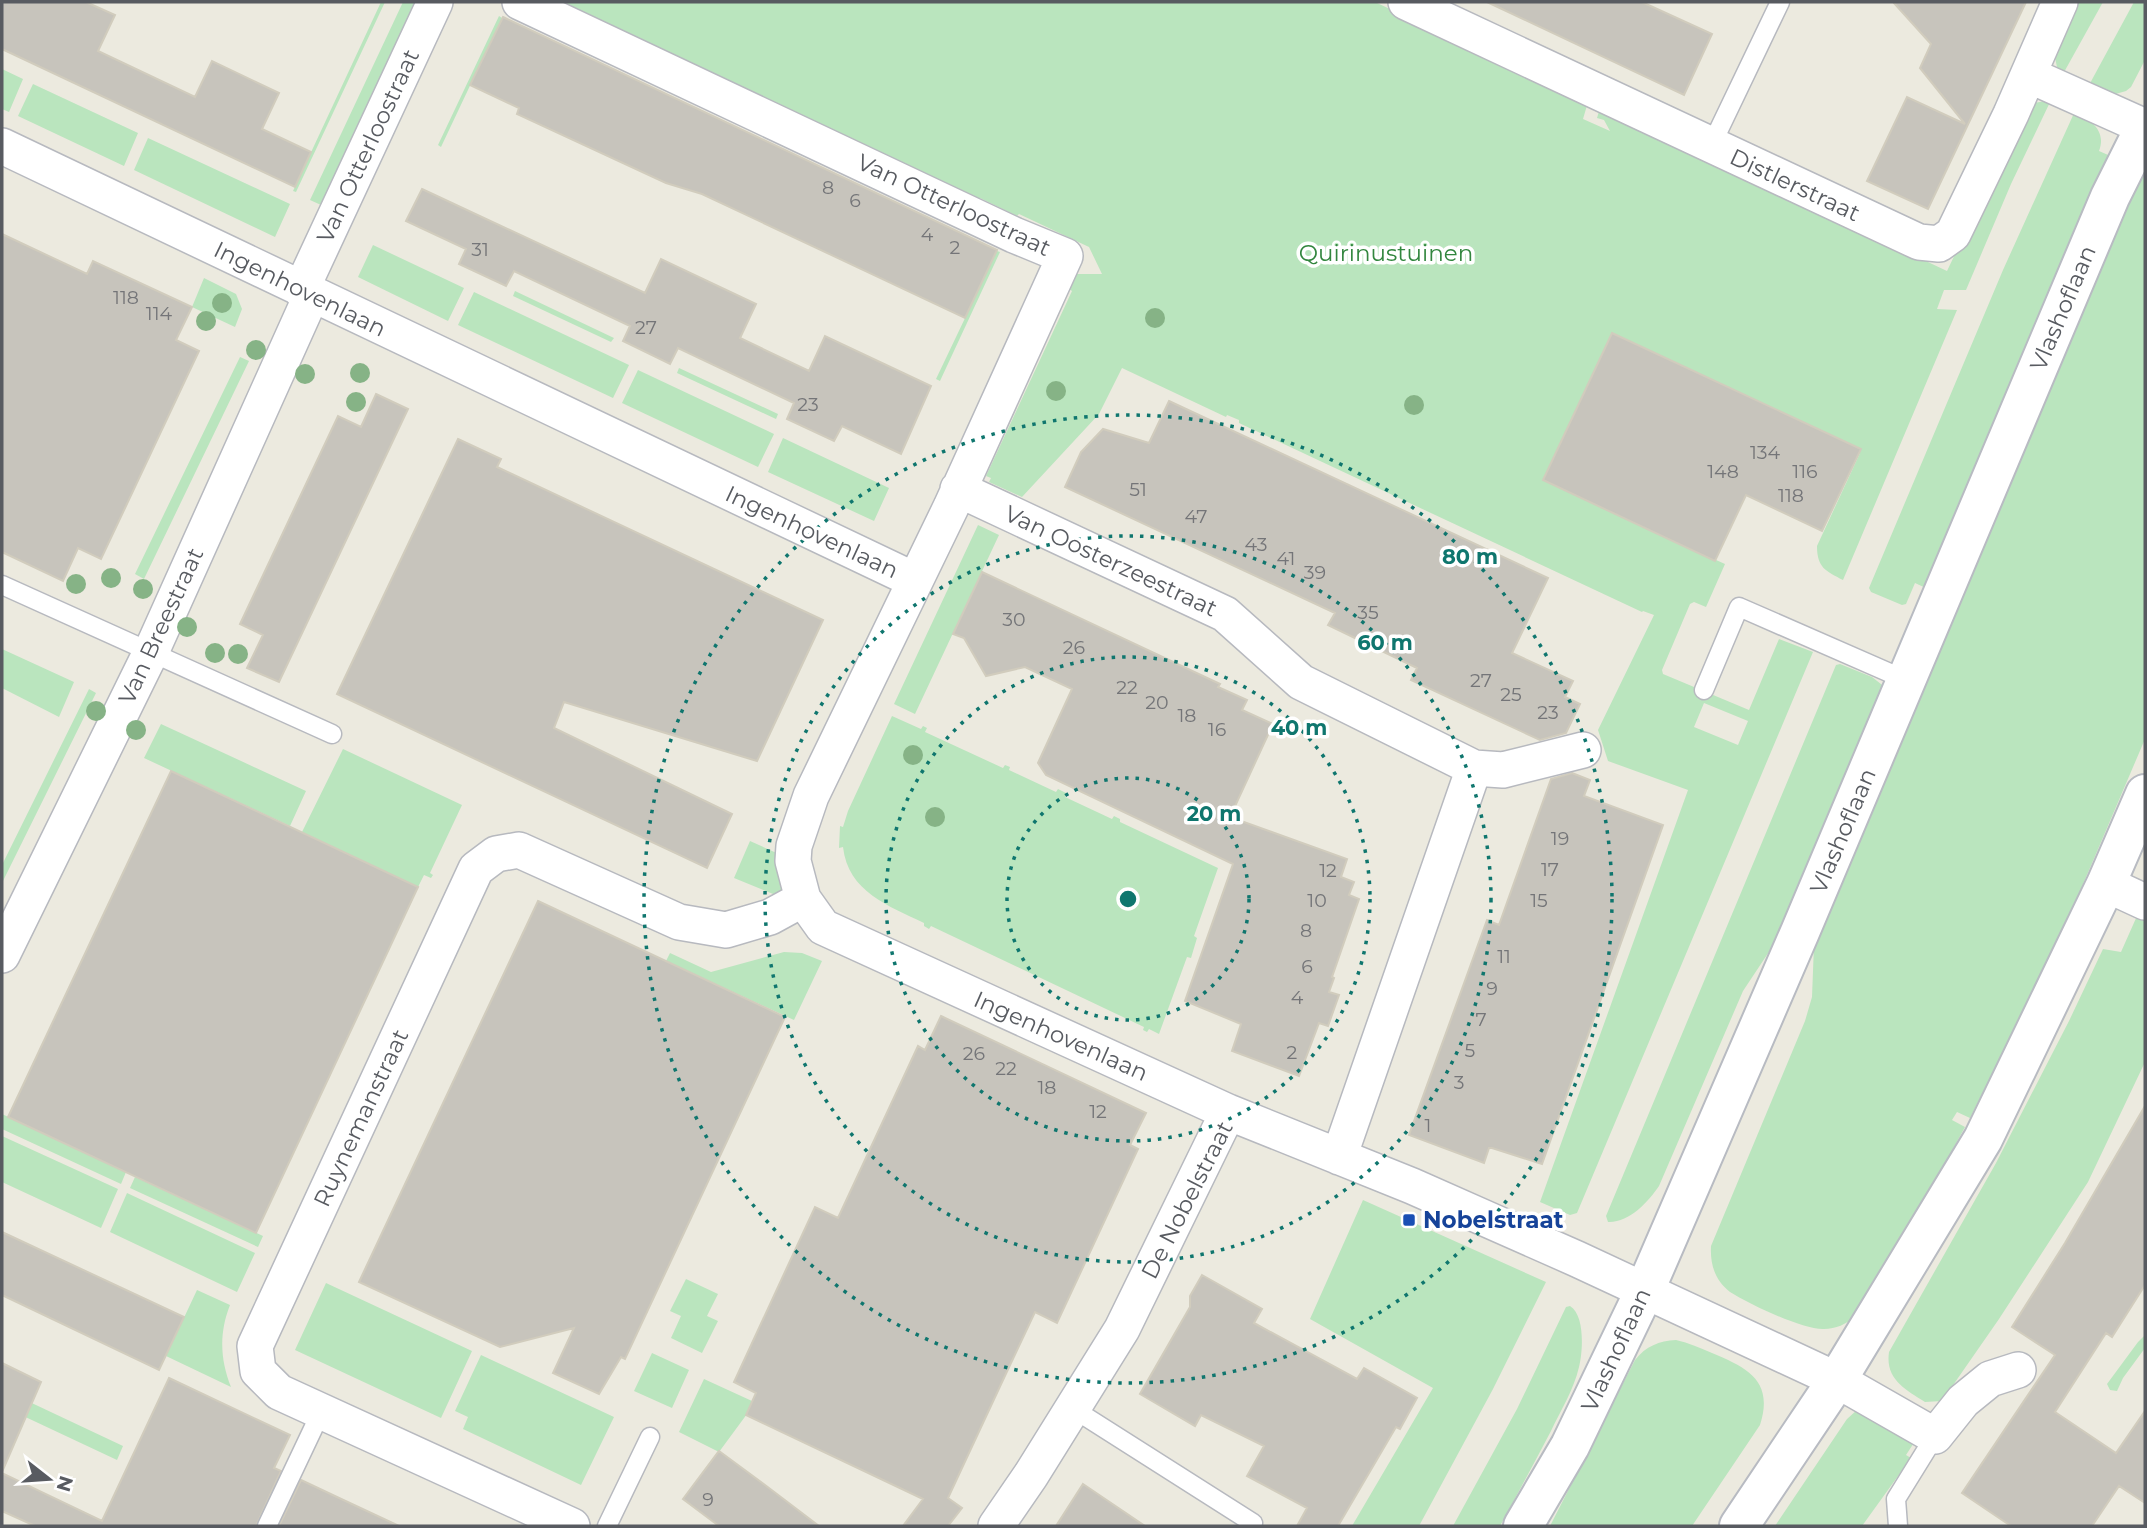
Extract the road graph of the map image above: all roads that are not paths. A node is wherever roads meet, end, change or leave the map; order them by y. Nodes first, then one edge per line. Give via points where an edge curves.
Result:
1 (435, 2) edge
2 (520, 2) edge
3 (1406, 2) edge
4 (1780, 2) edge
5 (2060, 2) edge
6 (2029, 75) junction
7 (2145, 127) edge
8 (2, 146) edge
9 (1712, 146) junction
10 (307, 292) junction
11 (958, 489) junction
12 (914, 580) junction
13 (2, 585) edge
14 (151, 652) junction
15 (1906, 680) junction
16 (1704, 690) dead end
17 (332, 734) dead end
18 (1583, 750) dead end
19 (1474, 768) junction
20 (2145, 794) edge
21 (2106, 884) junction
22 (803, 899) junction
23 (2145, 902) edge
24 (2, 955) edge
25 (1228, 1112) junction
26 (1339, 1157) junction
27 (1644, 1290) junction
28 (2018, 1370) dead end
29 (1836, 1380) junction
30 (1072, 1408) junction
31 (321, 1412) junction
32 (1935, 1436) junction
33 (650, 1437) dead end
34 (1253, 1522) dead end
35 (267, 1526) edge
36 (572, 1526) edge
37 (607, 1526) edge
38 (996, 1526) edge
39 (1523, 1526) edge
40 (1739, 1526) edge
41 (1898, 1526) edge

1 - 10 street, Van Otterloostraat
2 - 11 street, Van Otterloostraat via 1065,256
3 - 9 street, Distlerstraat
4 - 9 lane
5 - 6 street, Distlerstraat
6 - 7 street
6 - 9 street, Distlerstraat via 1953,234 1939,244 1919,242
7 - 15 street, Vlashoflaan via 2109,197
8 - 10 street, Ingenhovenlaan
10 - 12 street, Ingenhovenlaan
10 - 14 street, Van Breestraat
11 - 12 street, Van Otterloostraat
11 - 19 street, Van Oosterzeestraat via 1225,614 1301,682
12 - 22 street, Ingenhovenlaan via 802,819 793,862
13 - 14 lane
14 - 17 lane
14 - 24 street, Van Breestraat
15 - 16 lane via 1739,607
15 - 27 street, Vlashoflaan
18 - 19 street, Van Oosterzeestraat via 1503,770
19 - 26 street
20 - 21 street
21 - 23 street
21 - 29 street via 1983,1139
22 - 25 street, Ingenhovenlaan via 824,927
22 - 31 street, Ruynemanstraat via 771,917 726,930 679,922 519,850 496,854 476,869 255,1346 258,1371 279,1392
25 - 26 street, De Nobelstraat
25 - 30 street, De Nobelstraat via 1122,1329
26 - 27 street, De Nobelstraat
27 - 29 street, De Nobelstraat
27 - 39 street, Vlashoflaan via 1570,1446
28 - 32 street via 1990,1379 1963,1401
29 - 32 street, De Nobelstraat
29 - 40 street
30 - 34 lane
30 - 38 street, De Nobelstraat
31 - 35 lane
31 - 36 street, Ruynemanstraat
32 - 41 lane via 1896,1499
33 - 37 lane

